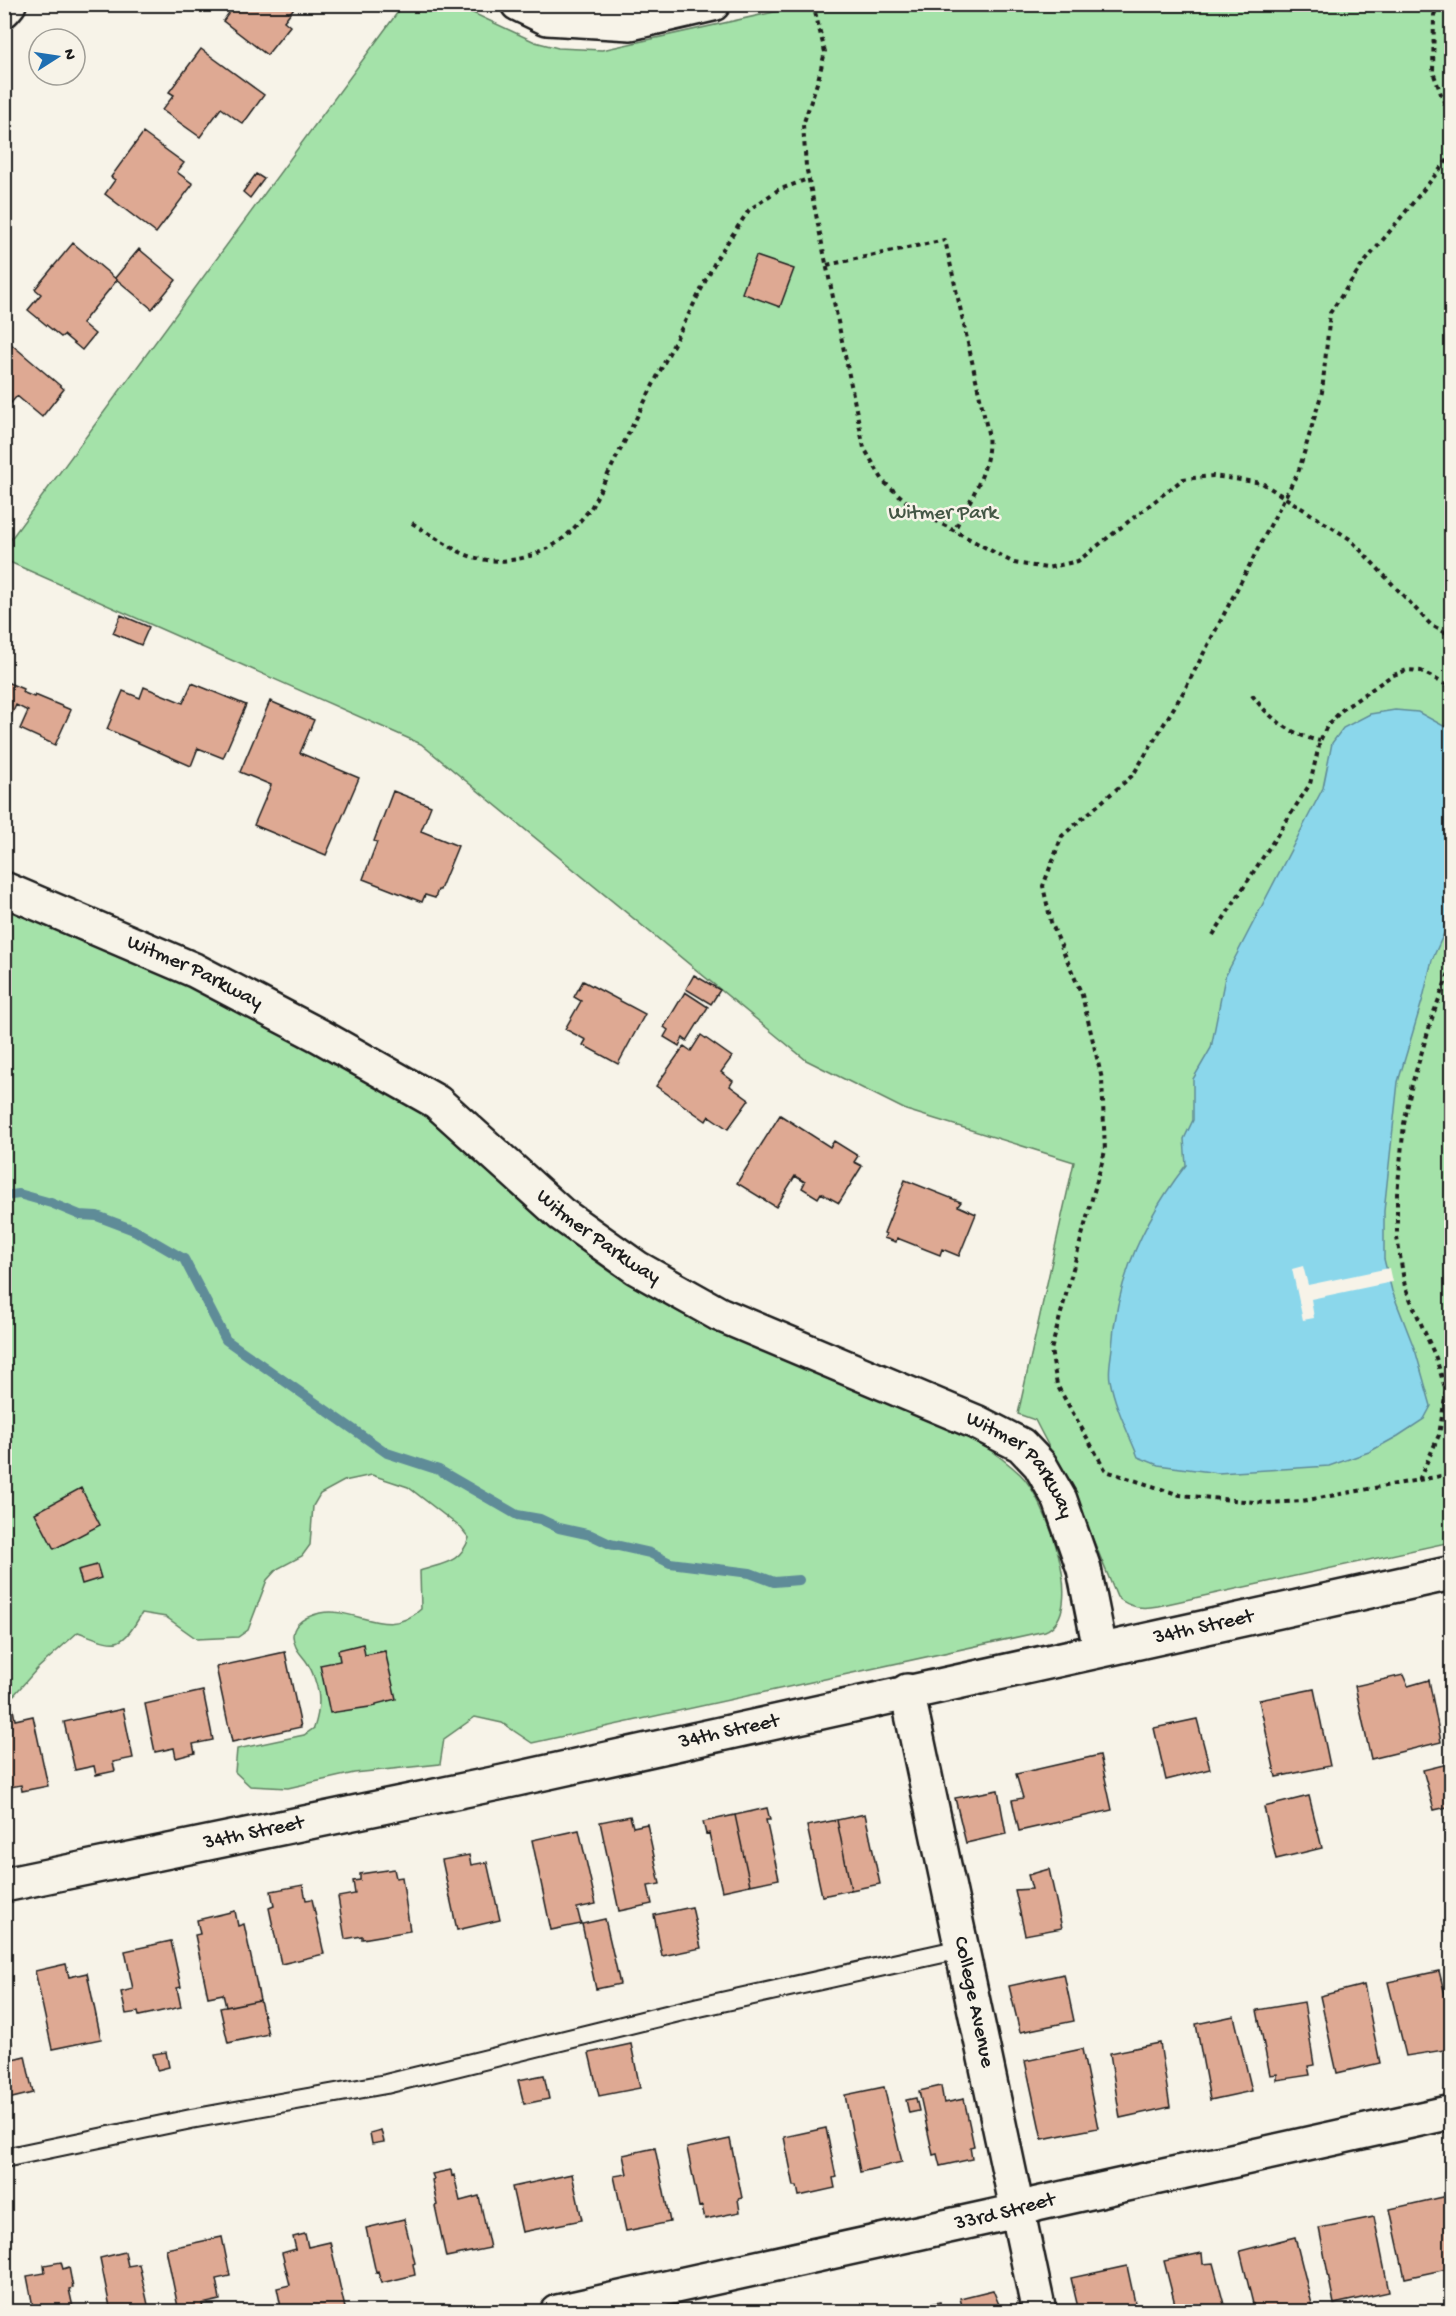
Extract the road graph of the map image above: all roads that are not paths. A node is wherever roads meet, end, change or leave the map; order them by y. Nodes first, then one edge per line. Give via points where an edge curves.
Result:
1 (9, 4) edge
2 (518, 4) edge
3 (713, 4) edge
4 (4, 10) edge
5 (4, 889) edge
6 (1452, 1573) edge
7 (1100, 1649) junction
8 (907, 1691) junction
9 (4, 1885) edge
10 (962, 1949) junction
11 (1452, 2112) edge
12 (4, 2158) edge
13 (1017, 2211) junction
14 (557, 2312) edge
15 (1039, 2312) edge

1 - 4 street
2 - 3 street via 547,18 631,23
5 - 7 street, Witmer Parkway via 194,970 436,1102 561,1214 637,1268 719,1314 1006,1435 1021,1445 1040,1465 1060,1500 1084,1569
6 - 7 street, 34th Street
7 - 8 street, 34th Street
8 - 9 street, 34th Street via 502,1782
8 - 10 street, College Avenue
10 - 12 lane via 699,2007 386,2084
10 - 13 street, College Avenue
11 - 13 street, 33rd Street
13 - 14 street, 33rd Street
13 - 15 street, College Avenue

